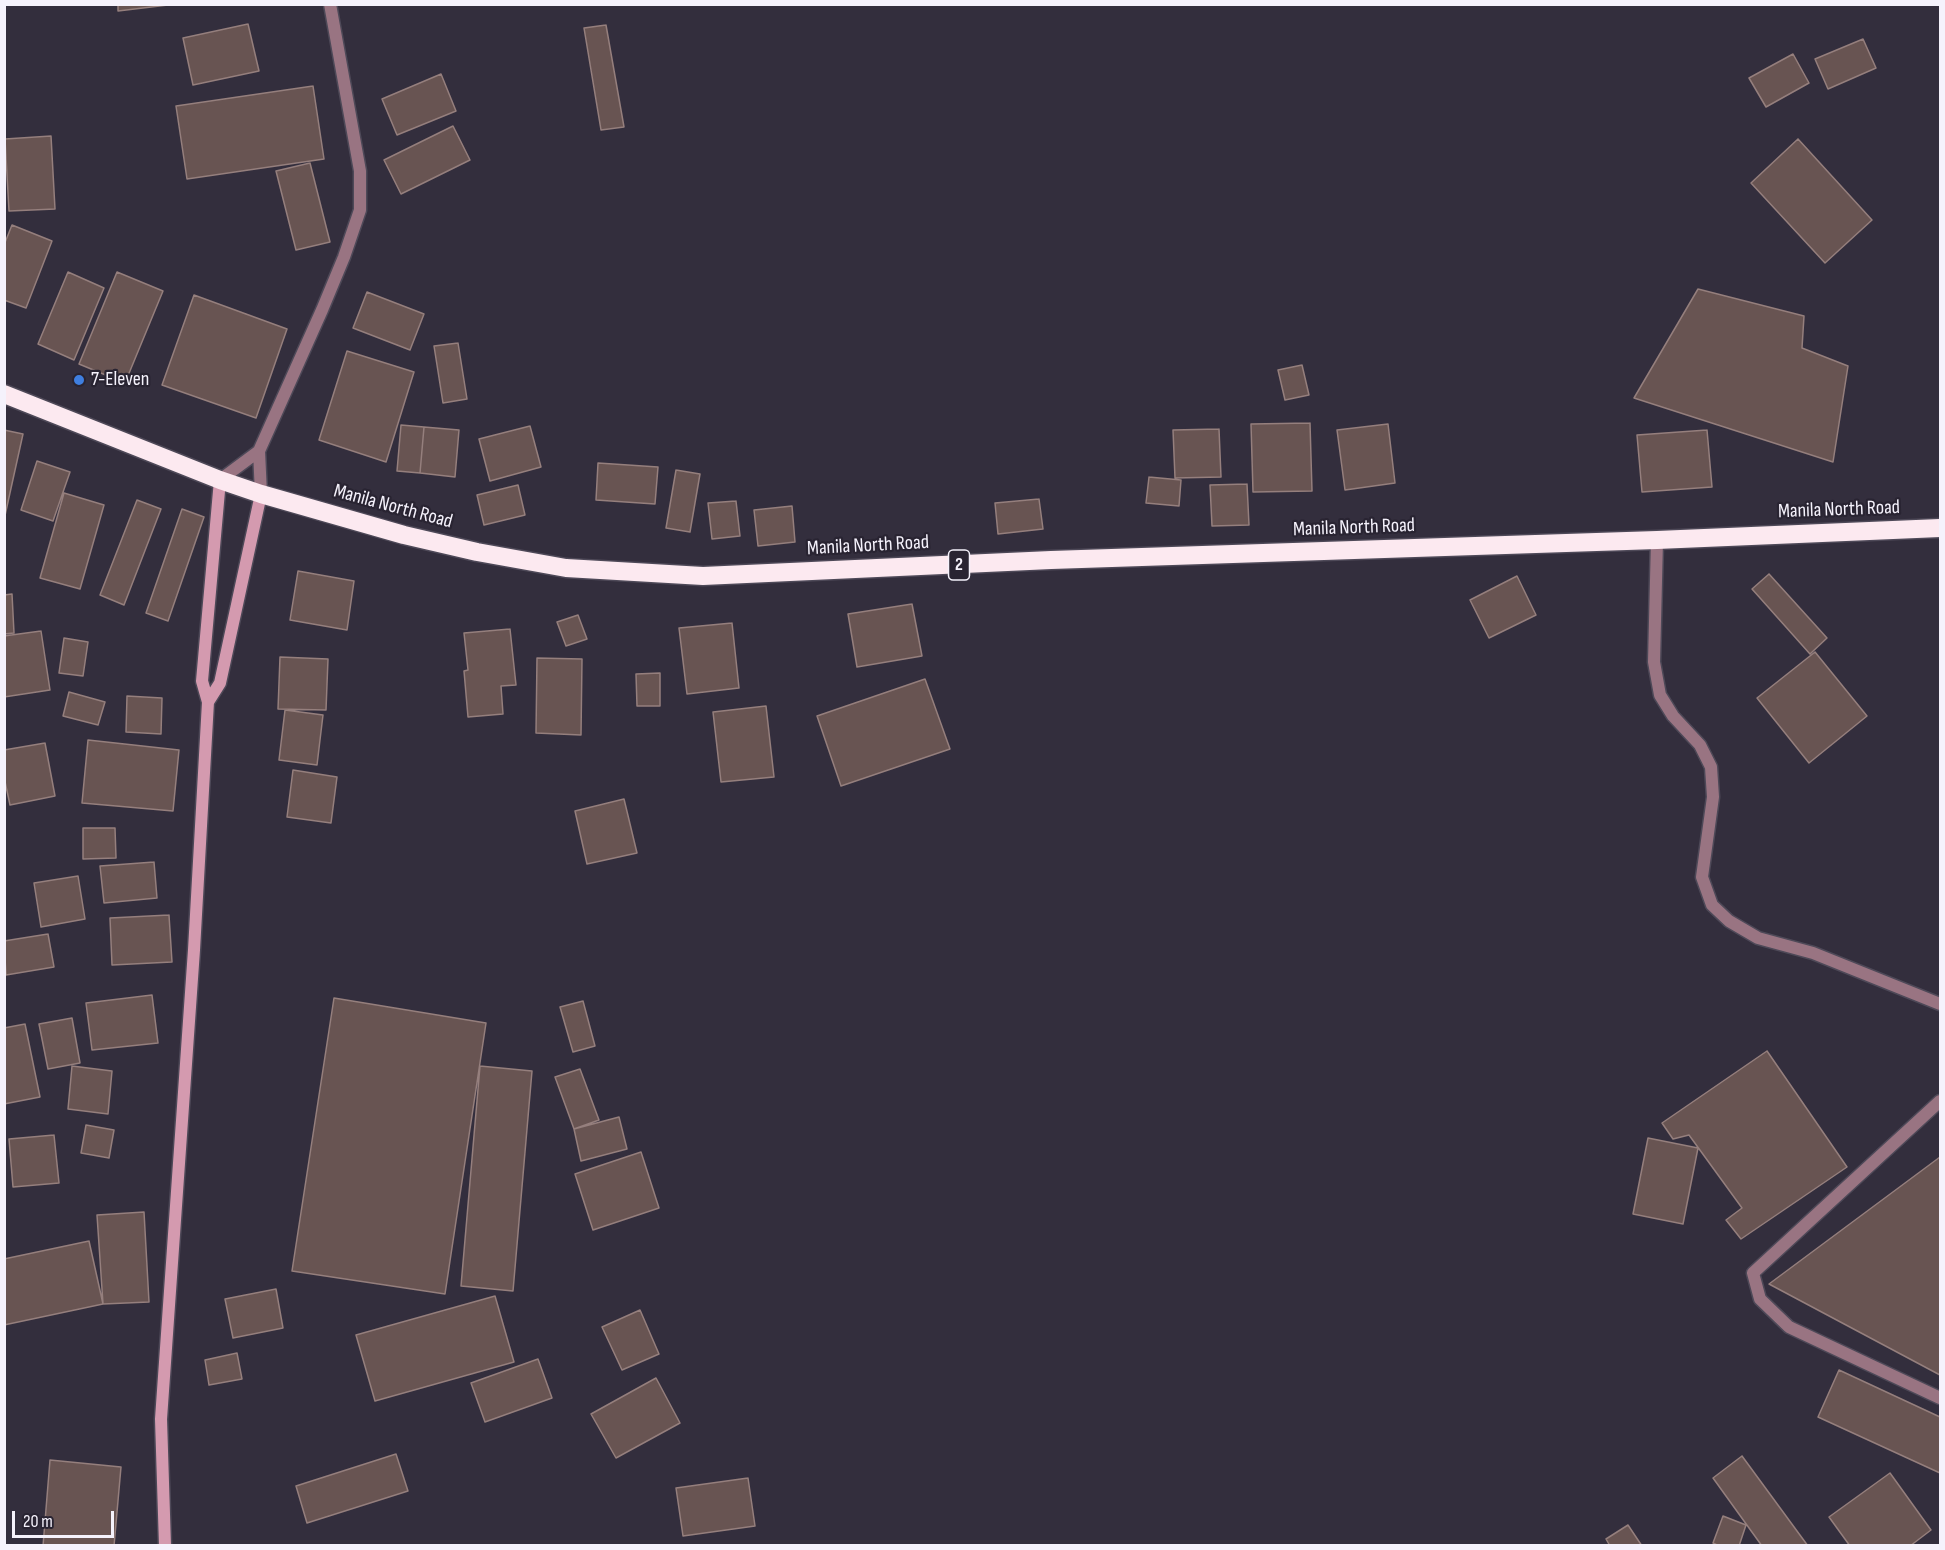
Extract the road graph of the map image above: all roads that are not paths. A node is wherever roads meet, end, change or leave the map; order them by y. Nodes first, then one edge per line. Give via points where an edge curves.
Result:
1 (330, 4) edge
2 (4, 394) edge
3 (259, 451) junction
4 (220, 480) junction
5 (261, 494) junction
6 (1941, 528) edge
7 (1657, 540) junction
8 (208, 702) junction
9 (1941, 1004) edge
10 (1941, 1101) edge
11 (1941, 1398) edge
12 (165, 1545) edge

1 - 3 street via 360,171 360,210 322,310
2 - 4 highway, Manila North Road / 2
3 - 4 street
3 - 5 street
4 - 5 highway, Manila North Road / 2
4 - 8 street via 202,681
5 - 7 highway, Manila North Road / 2 via 477,552 566,568 703,576
5 - 8 street via 220,683
6 - 7 highway, Manila North Road / 2
7 - 9 street via 1654,662 1660,695 1700,745 1711,767 1713,797 1702,876 1712,905 1729,921 1758,938 1813,953
8 - 12 street via 161,1419
10 - 11 street via 1753,1272 1760,1299 1789,1327

